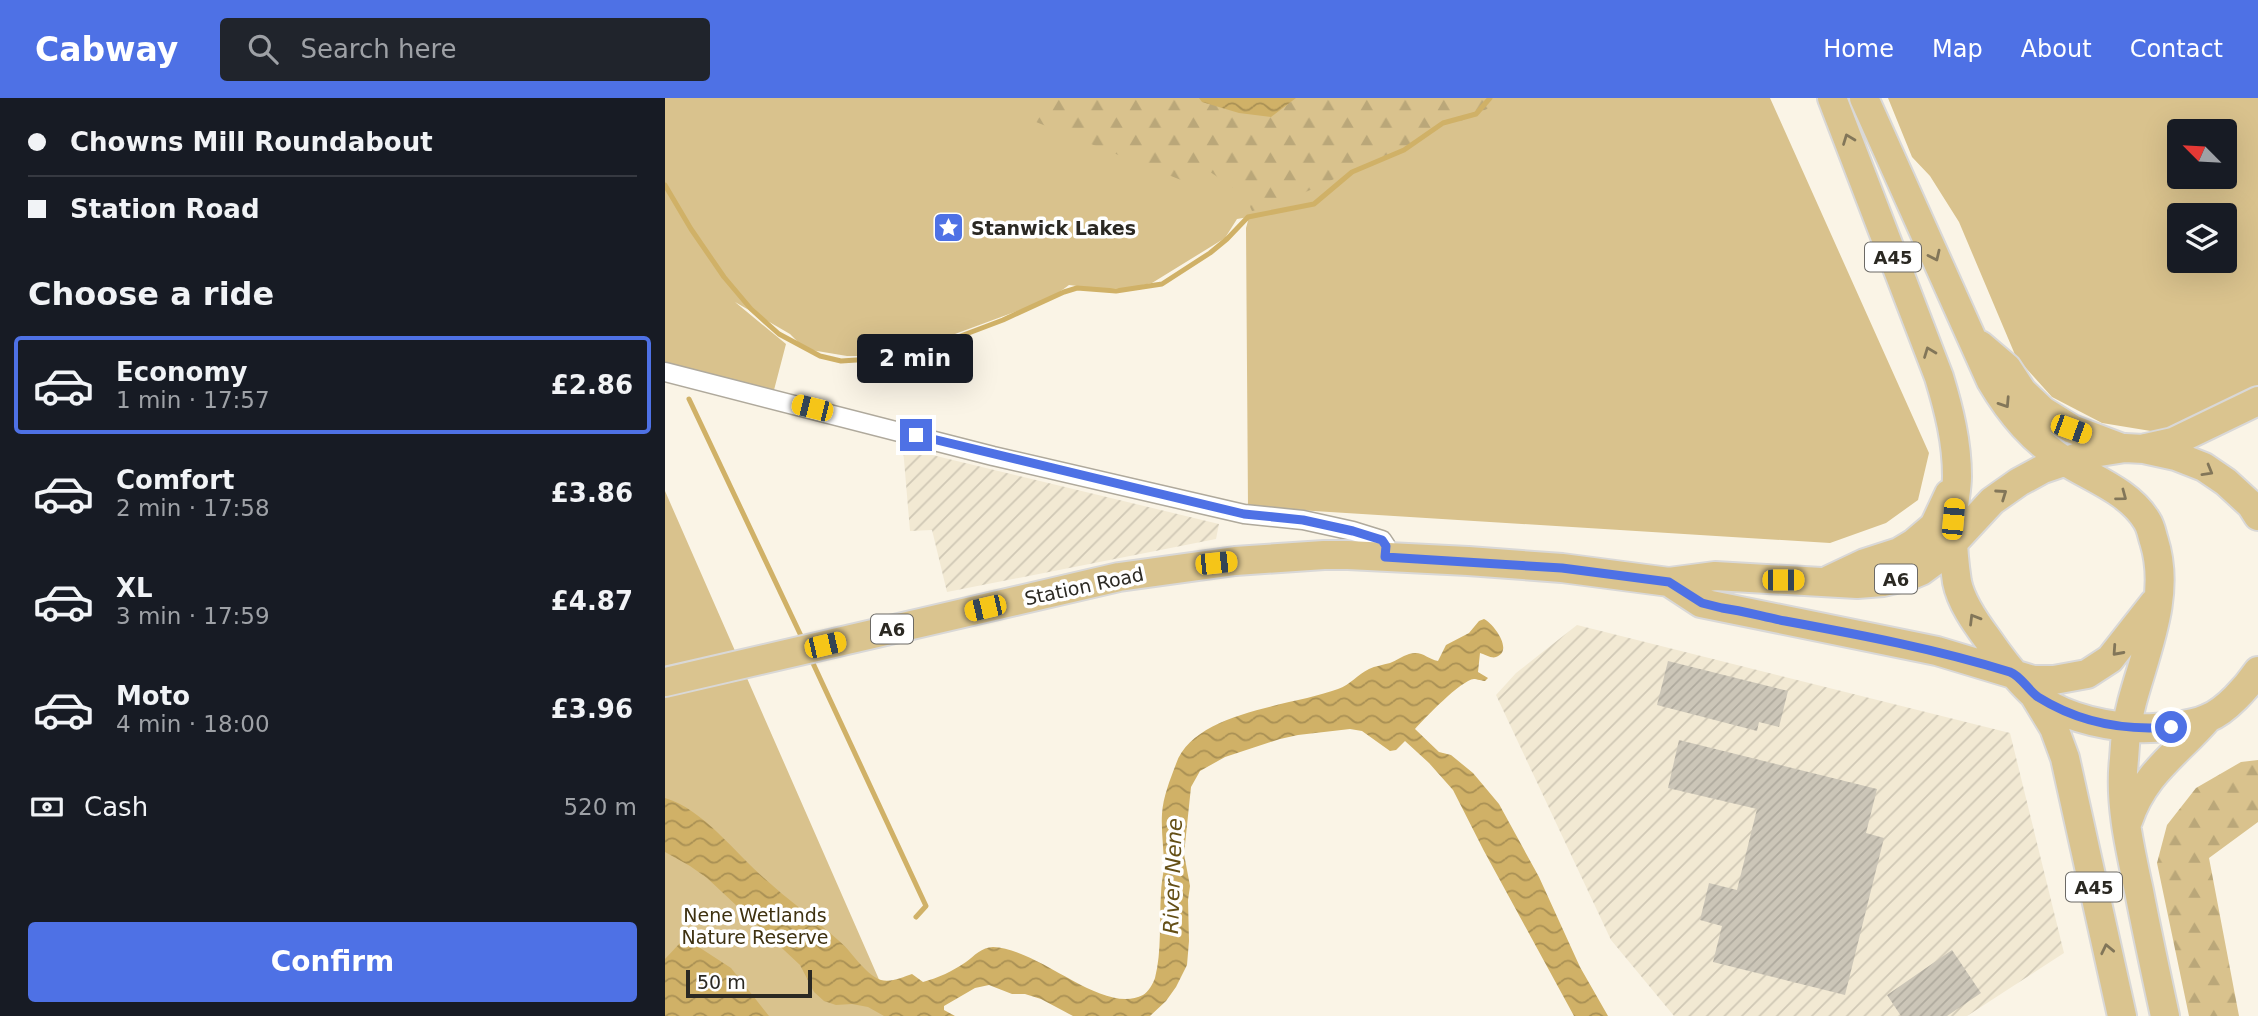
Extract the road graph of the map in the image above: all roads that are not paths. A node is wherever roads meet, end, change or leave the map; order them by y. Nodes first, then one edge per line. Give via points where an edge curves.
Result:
1 (1832, 98) edge
2 (1864, 98) edge
3 (1975, 342) junction
4 (665, 372) edge
5 (2258, 401) edge
6 (2134, 449) junction
7 (2064, 460) junction
8 (1957, 479) junction
9 (2258, 516) edge
10 (1954, 541) junction
11 (1385, 557) junction
12 (1826, 581) junction
13 (1669, 582) junction
14 (2159, 597) junction
15 (2258, 671) edge
16 (665, 682) edge
17 (2024, 684) junction
18 (2208, 718) junction
19 (2127, 727) junction
20 (2127, 824) junction
21 (2122, 1016) edge
22 (2165, 1016) edge

8 -> 1 highway, A45 via 1951,417 1939,377
2 -> 3 highway, A45
3 - 6 highway, A45 via 2007,368 2043,411 2071,429
3 -> 7 highway, A45 via 1991,381 2014,417
4 - 11 street via 1230,511 1353,531 1382,540
5 - 6 highway via 2173,442
6 - 7 highway
6 -> 9 highway via 2176,456 2204,467 2226,482
10 -> 7 highway via 1992,501
7 -> 14 highway via 2108,485 2148,521 2161,570
8 - 10 highway, A45
8 - 12 highway, A6 via 1934,526 1915,543
10 - 12 highway, Station Road / A6 via 1940,557 1909,576 1857,584
17 -> 10 highway via 1971,615 1958,586
11 - 13 highway, Station Road / A6 via 1562,568
11 - 16 highway, Station Road / A6 via 1324,555 1235,561 1119,577
12 - 13 highway, Station Road / A6 via 1715,576
13 - 17 highway, Station Road / A6 via 1702,603 1937,651
14 -> 17 highway via 2110,659 2087,674
14 - 19 highway, A45
15 - 18 highway
17 - 19 highway via 2076,716
21 -> 17 highway, A45 via 2064,758 2054,728
18 - 19 highway via 2171,727
18 - 20 highway via 2153,774
19 - 20 highway, A45 via 2123,783
20 - 22 highway, A45

